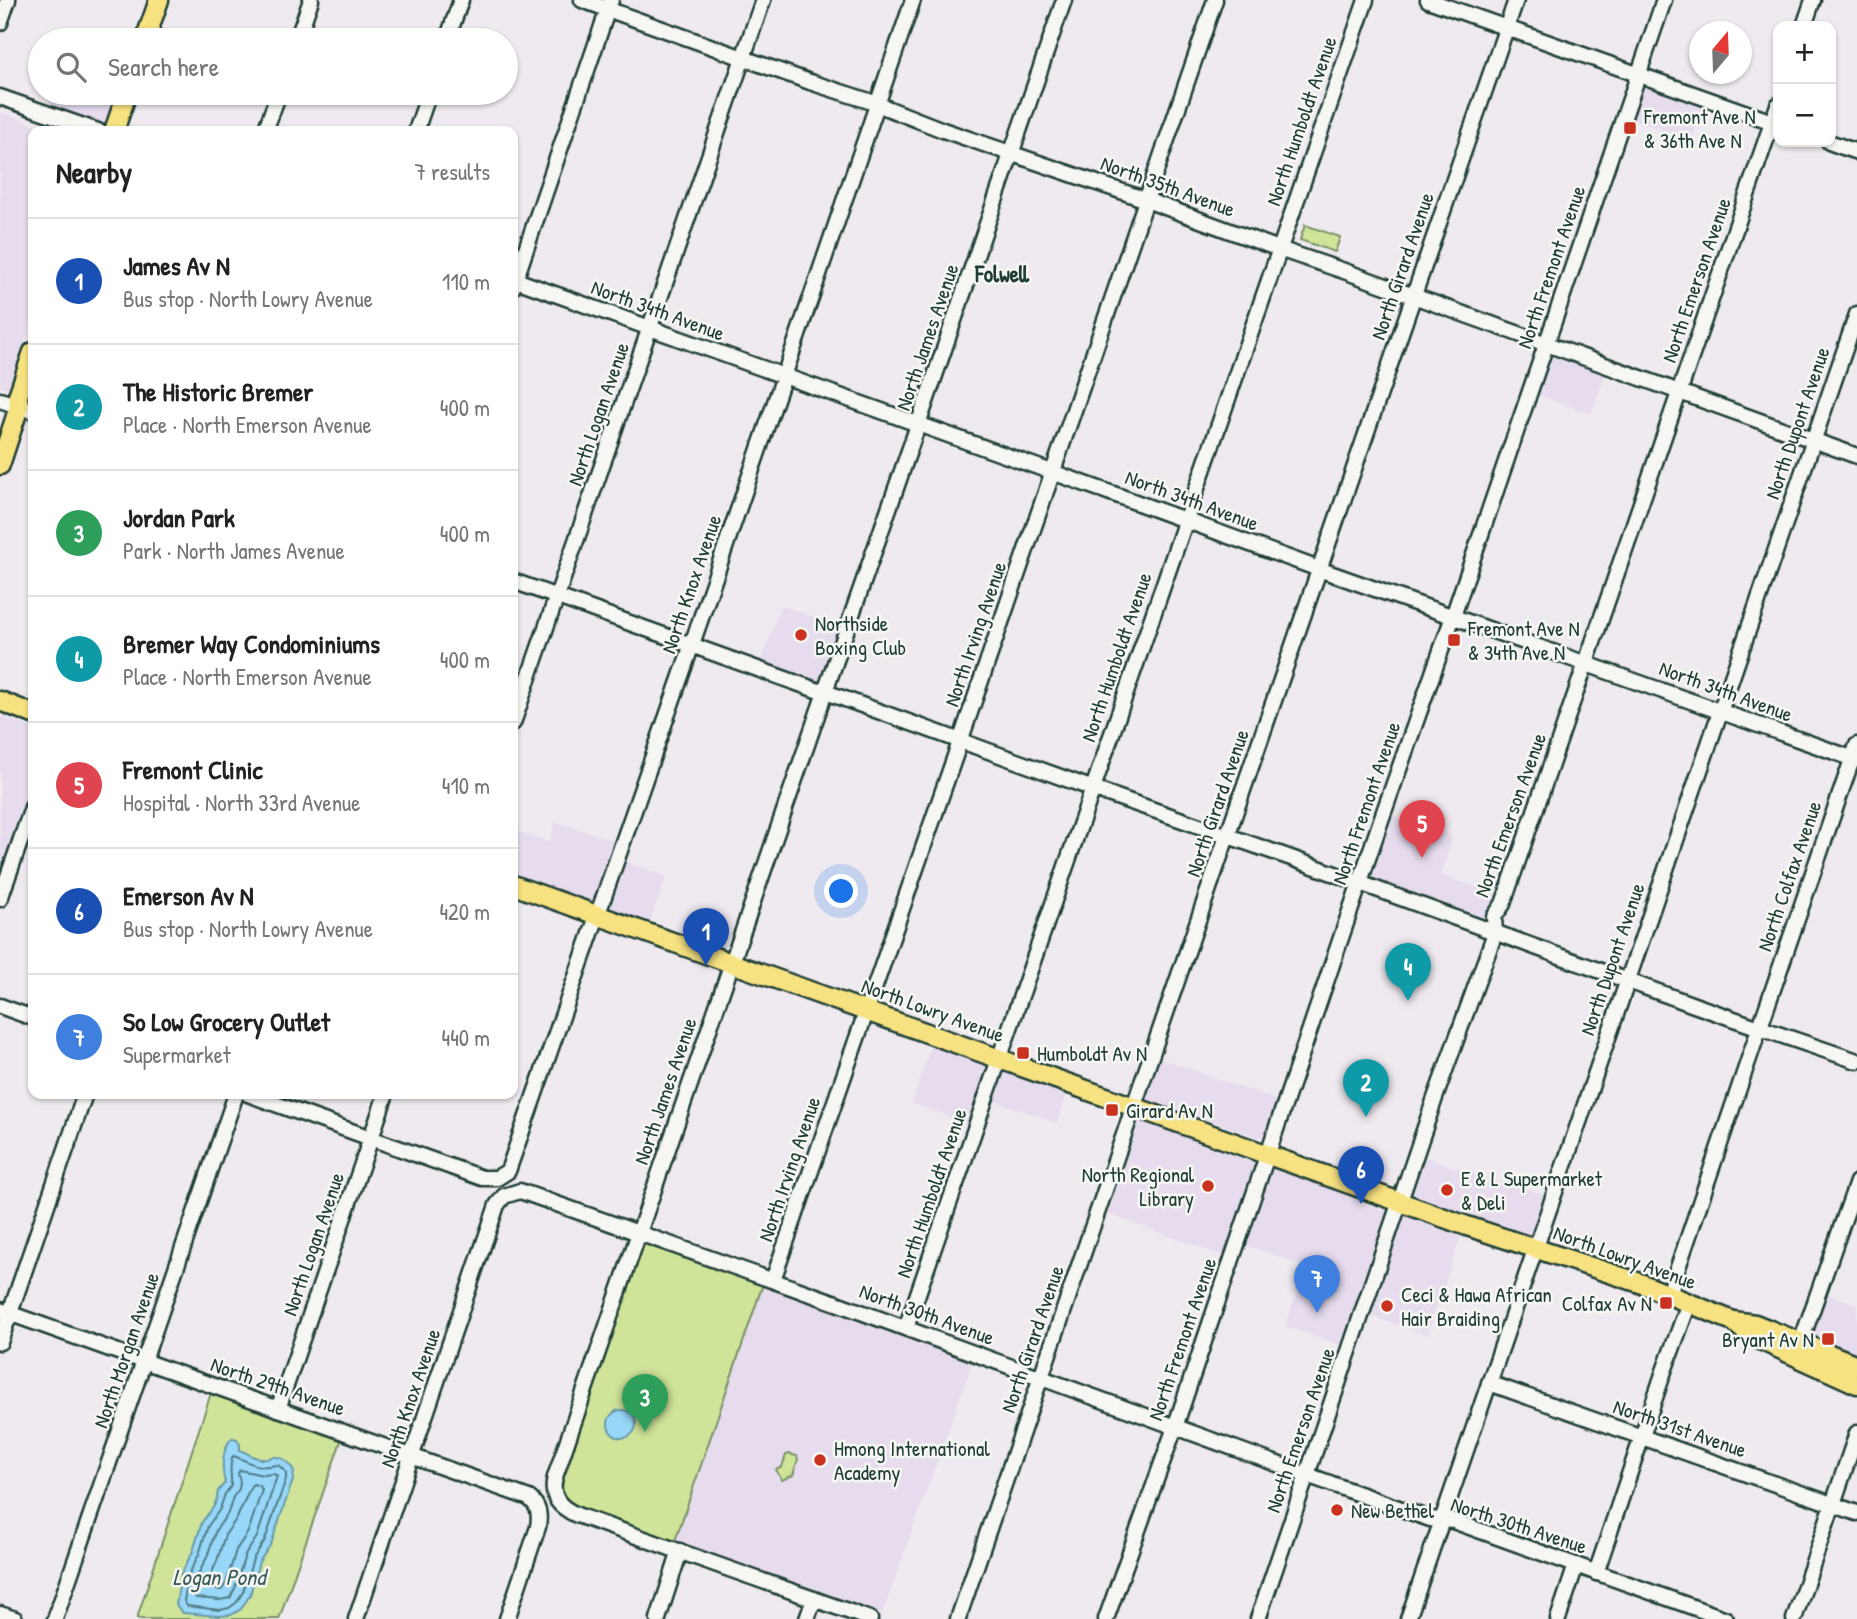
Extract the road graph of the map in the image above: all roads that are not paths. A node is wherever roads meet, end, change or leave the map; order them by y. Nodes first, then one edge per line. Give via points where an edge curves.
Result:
1 (8, 0) edge
2 (159, 0) edge
3 (311, 0) edge
4 (461, 0) edge
5 (582, 0) edge
6 (763, 0) edge
7 (914, 0) edge
8 (1064, 0) edge
9 (1215, 0) edge
10 (1366, 0) edge
11 (1428, 0) edge
12 (1516, 0) edge
13 (1664, 0) edge
14 (1813, 0) edge
15 (609, 5) edge
16 (1806, 21) edge
17 (0, 23) edge
18 (149, 28) edge
19 (301, 28) edge
20 (451, 28) edge
21 (1506, 28) junction
22 (743, 58) junction
23 (1639, 75) junction
24 (0, 97) edge
25 (123, 105) edge
26 (275, 105) edge
27 (425, 105) edge
28 (878, 106) junction
29 (1773, 122) edge
30 (84, 126) edge
31 (116, 126) edge
32 (267, 126) edge
33 (418, 126) edge
34 (1773, 129) edge
35 (1836, 144) edge
36 (1857, 152) edge
37 (1012, 154) junction
38 (1146, 200) junction
39 (1279, 249) junction
40 (518, 271) edge
41 (518, 284) edge
42 (1413, 297) junction
43 (1857, 314) edge
44 (650, 329) junction
45 (1546, 345) junction
46 (28, 367) edge
47 (784, 377) junction
48 (28, 390) edge
49 (1680, 392) junction
50 (0, 400) edge
51 (26, 408) edge
52 (918, 425) junction
53 (1813, 440) junction
54 (1857, 456) edge
55 (0, 465) edge
56 (1052, 472) junction
57 (1186, 521) junction
58 (1319, 569) junction
59 (518, 583) edge
60 (557, 597) junction
61 (1453, 617) junction
62 (692, 646) junction
63 (1587, 664) junction
64 (825, 692) junction
65 (0, 701) edge
66 (518, 709) edge
67 (28, 712) edge
68 (1720, 712) junction
69 (960, 740) junction
70 (1855, 755) edge
71 (1094, 788) junction
72 (28, 819) edge
73 (1228, 836) junction
74 (1360, 884) junction
75 (518, 887) edge
76 (0, 899) edge
77 (597, 916) junction
78 (1495, 933) junction
79 (731, 962) junction
80 (1627, 980) junction
81 (0, 1006) edge
82 (866, 1010) junction
83 (28, 1016) edge
84 (1760, 1027) junction
85 (999, 1058) junction
86 (1857, 1061) edge
87 (83, 1099) edge
88 (234, 1099) edge
89 (262, 1099) edge
90 (384, 1099) edge
91 (1133, 1107) junction
92 (371, 1138) junction
93 (1267, 1153) junction
94 (1857, 1182) edge
95 (509, 1193) joint
96 (1400, 1201) junction
97 (639, 1232) junction
98 (1534, 1249) junction
99 (773, 1280) junction
100 (1669, 1294) junction
101 (1689, 1303) junction
102 (5, 1312) edge
103 (1733, 1321) junction
104 (906, 1328) junction
105 (0, 1342) edge
106 (1801, 1342) junction
107 (144, 1361) junction
108 (1857, 1365) edge
109 (1041, 1378) junction
110 (1489, 1383) junction
111 (1857, 1384) edge
112 (278, 1409) junction
113 (1175, 1427) junction
114 (1857, 1433) edge
115 (1642, 1437) junction
116 (412, 1456) junction
117 (1307, 1475) junction
118 (1833, 1504) junction
119 (1857, 1513) edge
120 (1442, 1520) junction
121 (680, 1551) junction
122 (1576, 1566) junction
123 (1596, 1573) junction
124 (814, 1599) junction
125 (0, 1614) edge
126 (1709, 1616) edge
127 (15, 1619) edge
128 (55, 1619) edge
129 (356, 1619) edge
130 (507, 1619) edge
131 (657, 1619) edge
132 (807, 1619) edge
133 (870, 1619) edge
134 (958, 1619) edge
135 (1106, 1619) edge
136 (1258, 1619) edge
137 (1408, 1619) edge
138 (1558, 1619) edge
139 (1726, 1619) edge
140 (1794, 1619) edge

1 - 17 street
2 - 18 main road
3 - 19 street
4 - 20 street
5 - 15 street, North 35th Avenue
6 - 22 street, North Logan Avenue
7 - 28 street, North Knox Avenue
8 - 37 street, North James Avenue
9 - 38 street, North Irving Avenue
10 - 39 street, North Humboldt Avenue
11 - 21 street
12 - 21 street, North Girard Avenue
13 - 23 street, North Fremont Avenue
14 - 16 street
15 - 22 street, North 35th Avenue
15 - 40 street
21 - 23 street
21 - 42 street, North Girard Avenue
22 - 28 street, North 35th Avenue
22 - 44 street, North Logan Avenue
23 - 29 street
23 - 45 street, North Fremont Avenue
24 - 30 street
25 - 31 main road
26 - 32 street
27 - 33 street
28 - 37 street, North 35th Avenue
28 - 47 street, North Knox Avenue
34 - 49 street, North Emerson Avenue
35 - 36 street
37 - 38 street, North 35th Avenue
37 - 52 street, North James Avenue
38 - 39 street, North 35th Avenue
38 - 56 street, North Irving Avenue
39 - 42 street, North 35th Avenue
39 - 57 street, North Humboldt Avenue
41 - 44 street, North 34th Avenue
42 - 45 street, North 35th Avenue
42 - 58 street, North Girard Avenue
43 - 53 street, North Dupont Avenue
44 - 47 street, North 34th Avenue
44 - 60 street, North Logan Avenue
45 - 49 street, North 35th Avenue
45 - 61 street, North Fremont Avenue
46 - 51 main road via 18,396
47 - 52 street, North 34th Avenue
47 - 62 street, North Knox Avenue
48 - 51 main road
49 - 53 street, North 35th Avenue
49 - 63 street, North Emerson Avenue
50 - 51 street
51 - 55 main road
52 - 56 street, North 34th Avenue
52 - 64 street, North James Avenue
53 - 54 street, North 35th Avenue
53 - 68 street, North Dupont Avenue
56 - 57 street, North 34th Avenue
56 - 69 street, North Irving Avenue
57 - 58 street, North 34th Avenue
57 - 71 street, North Humboldt Avenue
58 - 61 street, North 34th Avenue
58 - 73 street, North Girard Avenue
59 - 60 street
60 - 62 street
60 - 66 street, North Logan Avenue
61 - 63 street, North 34th Avenue
61 - 74 street, North Fremont Avenue
62 - 64 street
62 - 77 street, North Knox Avenue
63 - 68 street, North 34th Avenue
63 - 78 street, North Emerson Avenue via 1503,904 1494,917
64 - 69 street
64 - 79 street, North James Avenue
65 - 67 main road
68 - 70 street, North 34th Avenue
68 - 80 street, North Dupont Avenue
69 - 71 street
69 - 82 street, North Irving Avenue
70 - 84 street, North Colfax Avenue
71 - 73 street
71 - 85 street, North Humboldt Avenue
72 - 76 street
73 - 74 street
73 - 91 street, North Girard Avenue
74 - 78 street
74 - 93 street, North Fremont Avenue
75 - 77 main road, North Lowry Avenue
77 - 79 main road, North Lowry Avenue
77 - 92 street, North Knox Avenue via 508,1171 501,1177 482,1178
78 - 80 street
78 - 96 street, North Emerson Avenue
79 - 82 main road, North Lowry Avenue
79 - 97 street, North James Avenue
80 - 84 street
80 - 98 street, North Dupont Avenue
81 - 83 street
82 - 85 main road, North Lowry Avenue
82 - 99 street, North Irving Avenue
84 - 86 street
84 - 100 street, North Colfax Avenue
85 - 91 main road, North Lowry Avenue
85 - 104 street, North Humboldt Avenue
87 - 102 street
88 - 107 street, North Morgan Avenue
89 - 92 street
90 - 92 street, North Logan Avenue
91 - 93 main road, North Lowry Avenue
91 - 109 street, North Girard Avenue
92 - 112 street, North Logan Avenue
93 - 96 main road, North Lowry Avenue
93 - 113 street, North Fremont Avenue
94 - 106 street
95 - 97 street, North 30th Avenue via 524,1192
95 - 116 street, North Knox Avenue via 497,1205
96 - 98 main road, North Lowry Avenue
96 - 117 street, North Emerson Avenue
97 - 99 street, North 30th Avenue
97 - 121 street, North James Avenue via 553,1490 561,1506 577,1515
98 - 100 main road, North Lowry Avenue
98 - 110 street, North Dupont Avenue
99 - 104 street, North 30th Avenue
100 - 101 main road, North Lowry Avenue
101 - 103 main road, North Lowry Avenue
101 - 115 street
102 - 105 street
102 - 107 street, North 29th Avenue
103 - 106 main road, North Lowry Avenue via 1755,1324
103 - 111 main road, North Lowry Avenue via 1749,1335
104 - 109 street, North 30th Avenue
106 - 108 main road, North Lowry Avenue
107 - 112 street, North 29th Avenue
107 - 128 street, North Morgan Avenue
109 - 113 street, North 30th Avenue
109 - 134 street, North Girard Avenue
110 - 115 street, North 31st Avenue
110 - 120 street, North Dupont Avenue
112 - 116 street, North 29th Avenue
113 - 117 street, North 30th Avenue
113 - 135 street, North Fremont Avenue
114 - 118 street
115 - 118 street, North 31st Avenue
115 - 123 street
116 - 129 street, North Knox Avenue
116 - 130 street, North 29th Avenue via 522,1495 538,1508 538,1527
117 - 120 street, North 30th Avenue
117 - 136 street, North Emerson Avenue
118 - 119 street, North 31st Avenue
118 - 140 street
120 - 122 street, North 30th Avenue
120 - 137 street, North Dupont Avenue
121 - 124 street
121 - 131 street
122 - 123 street, North 30th Avenue
122 - 138 street
123 - 126 street, North 30th Avenue
124 - 132 street
124 - 133 street
125 - 127 street
126 - 139 street, North 30th Avenue

